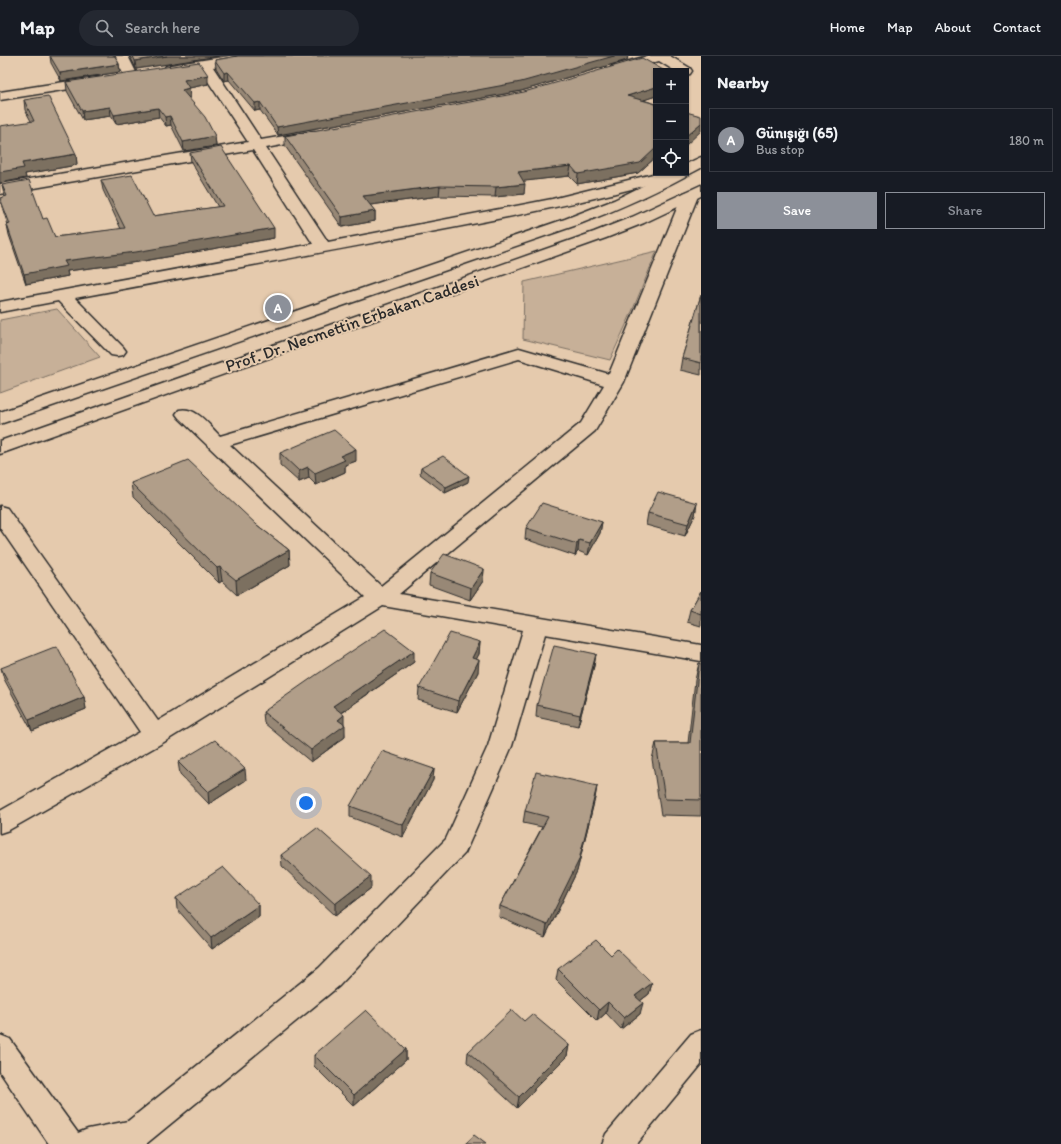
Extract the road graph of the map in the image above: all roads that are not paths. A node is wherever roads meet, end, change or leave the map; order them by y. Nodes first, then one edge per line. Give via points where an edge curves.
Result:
1 (121, 56) edge
2 (255, 56) edge
3 (661, 56) edge
4 (204, 64) junction
5 (681, 68) edge
6 (160, 71) edge
7 (607, 72) edge
8 (145, 73) edge
9 (131, 76) junction
10 (0, 96) edge
11 (328, 132) edge
12 (258, 145) junction
13 (664, 176) edge
14 (673, 176) edge
15 (0, 189) edge
16 (696, 193) edge
17 (324, 248) junction
18 (62, 295) junction
19 (0, 306) edge
20 (118, 351) dead end
21 (615, 382) junction
22 (186, 414) dead end
23 (0, 418) edge
24 (217, 443) junction
25 (0, 448) edge
26 (0, 513) edge
27 (380, 598) junction
28 (536, 626) junction
29 (701, 653) edge
30 (155, 735) junction
31 (0, 823) edge
32 (701, 1043) edge
33 (0, 1048) edge
34 (67, 1144) edge
35 (88, 1144) edge
36 (617, 1144) edge

1 - 9 street
2 - 4 street
3 - 5 street
3 - 7 street
4 - 6 street
4 - 12 street
8 - 9 street
9 - 10 street
11 - 12 street
12 - 15 street
12 - 17 street
13 - 17 street via 542,206
14 - 23 street, Prof. Dr. Necmettin Erbakan Caddesi via 620,203 571,222
16 - 21 street
16 - 25 street, Prof. Dr. Necmettin Erbakan Caddesi via 600,235
17 - 18 street
18 - 19 street
18 - 20 street
21 - 24 street via 520,353
21 - 27 street via 588,427
22 - 24 street
24 - 27 street
26 - 30 street
27 - 28 street
27 - 30 street
28 - 29 street
28 - 35 street via 500,746 456,846 328,977 135,1134
30 - 31 street
32 - 36 street
33 - 34 street

